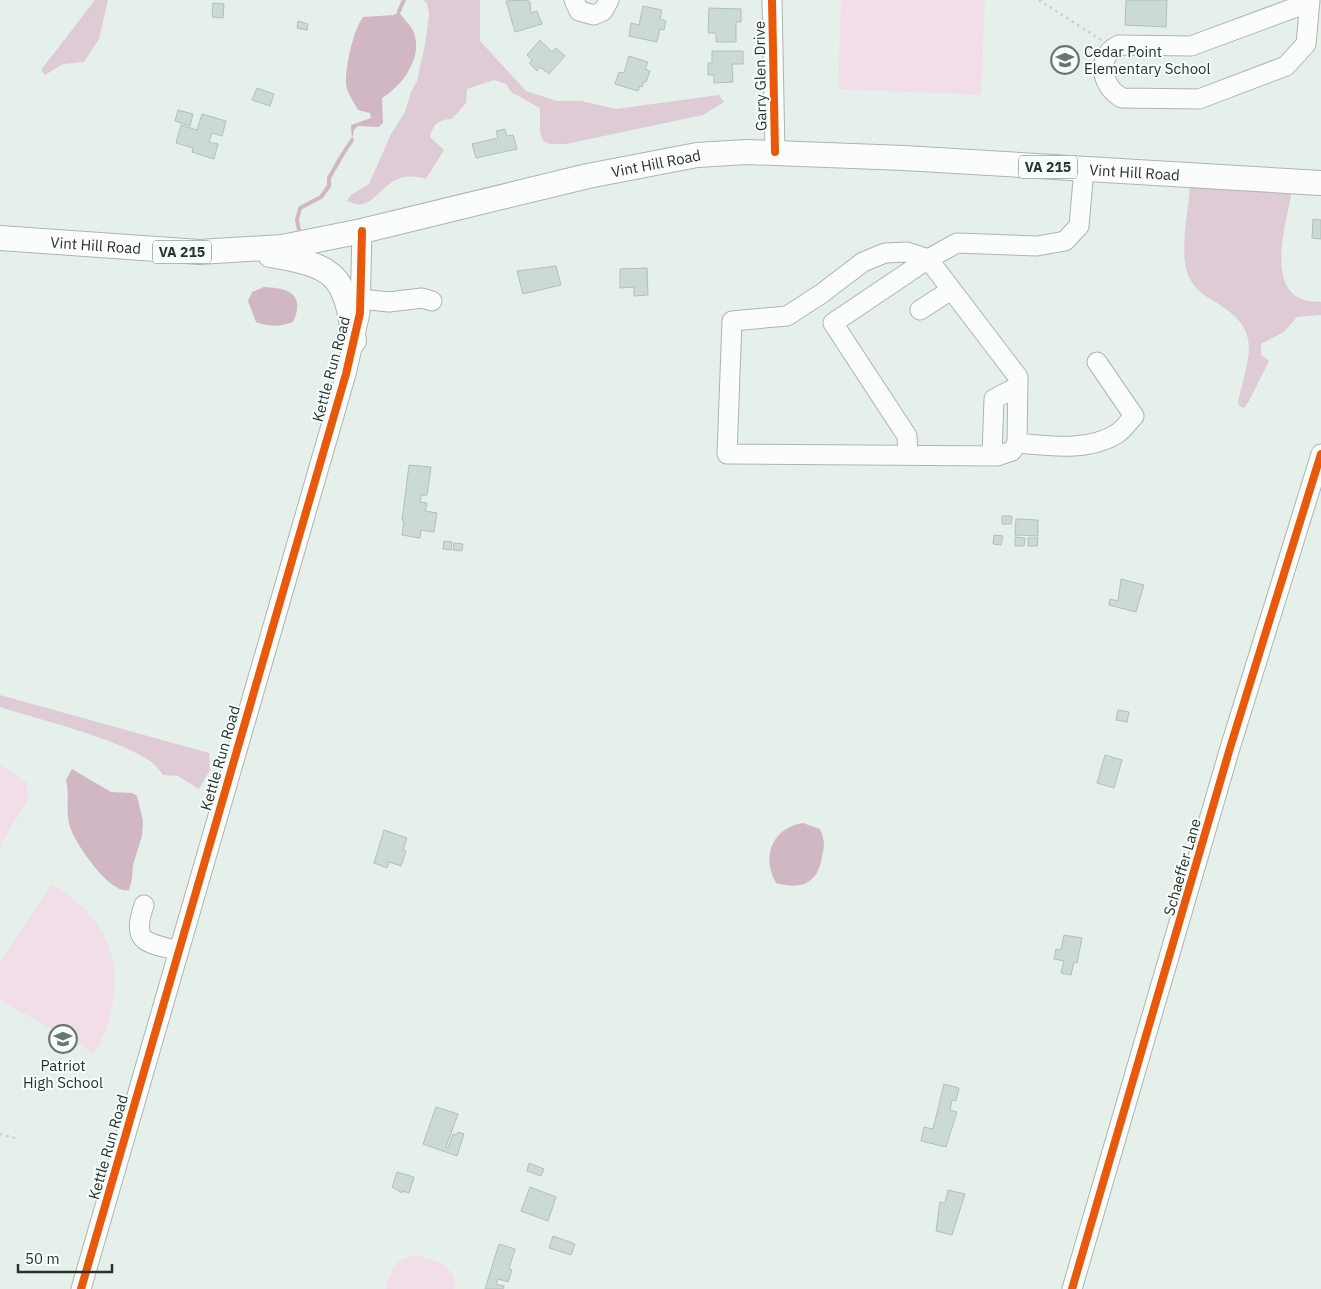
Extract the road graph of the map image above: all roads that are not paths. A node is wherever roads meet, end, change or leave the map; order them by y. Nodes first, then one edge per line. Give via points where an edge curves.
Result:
1 (574, 0) edge
2 (609, 0) edge
3 (772, 0) edge
4 (1310, 1) edge
5 (775, 152) junction
6 (1084, 169) junction
7 (1321, 183) edge
8 (362, 230) junction
9 (0, 238) edge
10 (246, 250) junction
11 (928, 259) junction
12 (951, 290) junction
13 (815, 298) junction
14 (361, 299) junction
15 (432, 301) dead end
16 (920, 310) dead end
17 (833, 323) junction
18 (354, 341) junction
19 (1097, 362) dead end
20 (1018, 387) junction
21 (1017, 444) junction
22 (1321, 454) edge
23 (908, 455) junction
24 (992, 456) junction
25 (144, 905) dead end
26 (179, 950) junction
27 (81, 1289) edge
28 (1072, 1289) edge

1 - 2 street via 580,10 594,15 603,11
3 - 5 street, Garry Glen Drive
4 - 4 street via 1191,46 1128,44 1113,48 1106,56 1103,71 1107,87 1113,93 1130,99 1199,99 1286,66 1306,44
5 - 6 main road, Vint Hill Road / VA 215
5 - 8 main road, Vint Hill Road / VA 215 via 654,162
6 - 7 main road, Vint Hill Road / VA 215
6 - 11 street via 1079,226 1065,241 1037,246 957,243
8 - 10 main road, Vint Hill Road / VA 215 via 290,245
8 - 14 street, Kettle Run Road
9 - 10 main road, Vint Hill Road / VA 215 via 157,251
10 - 18 main road via 310,262 328,272 346,297
11 - 12 street
11 - 13 street via 907,252 885,253 864,262
11 - 17 street
12 - 16 street
12 - 20 street via 1018,376
13 - 17 street
13 - 23 street via 787,316 732,321 727,454
14 - 15 street via 389,302 422,298
14 - 18 street, Kettle Run Road
17 - 23 street via 908,436
18 - 26 street, Kettle Run Road
19 - 21 street via 1134,416 1118,433 1092,445
20 - 21 street
20 - 24 street via 994,399
21 - 24 street via 1012,451
22 - 28 street, Schaeffer Lane via 1230,748
23 - 24 street
25 - 26 street via 138,924 142,938
26 - 27 street, Kettle Run Road

